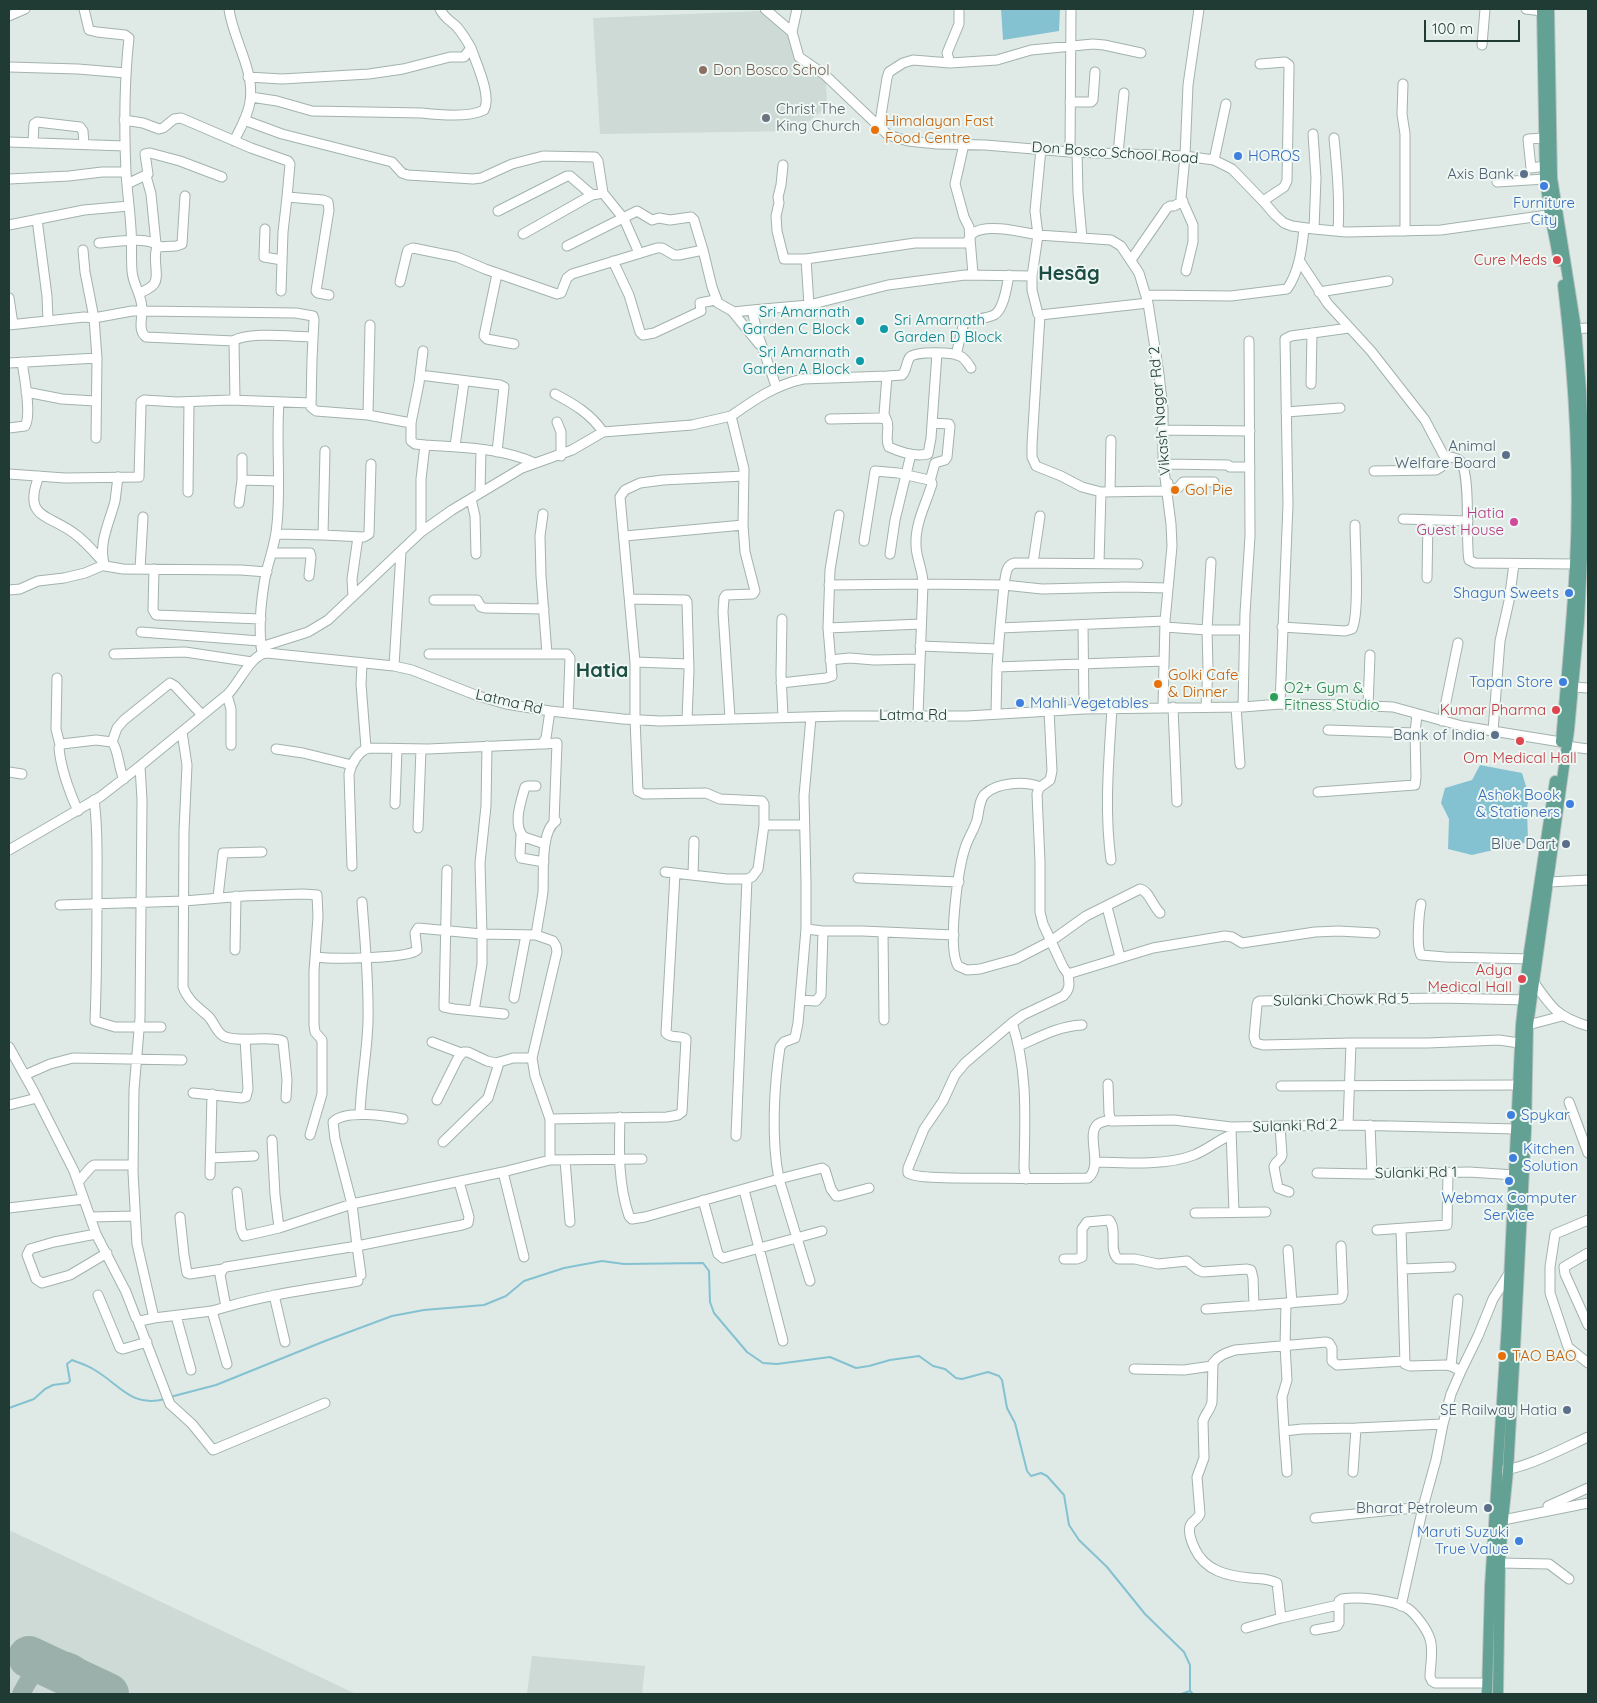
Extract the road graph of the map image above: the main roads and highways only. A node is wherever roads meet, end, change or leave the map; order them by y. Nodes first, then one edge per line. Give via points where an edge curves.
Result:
1 (1545, 10) edge
2 (1554, 214) junction
3 (1572, 329) junction
4 (1587, 494) edge
5 (1580, 528) junction
6 (1586, 542) edge
7 (1582, 560) edge
8 (1585, 586) edge
9 (1584, 620) edge
10 (1565, 744) junction
11 (1532, 959) junction
12 (1524, 1025) junction
13 (1504, 1470) junction
14 (1487, 1694) edge
15 (1498, 1694) edge

1 - 2 main road
1 - 2 main road via 1545,179
2 - 3 main road
3 - 4 main road via 1581,391
3 - 5 main road
4 - 5 main road
5 - 6 main road
5 - 7 main road
6 - 7 main road
7 - 8 main road
7 - 10 main road
8 - 9 main road
9 - 10 main road
10 - 11 main road
10 - 11 main road via 1549,882
11 - 12 main road
12 - 13 main road via 1524,1167
12 - 13 main road via 1519,1043
13 - 14 main road via 1490,1586
13 - 15 main road

